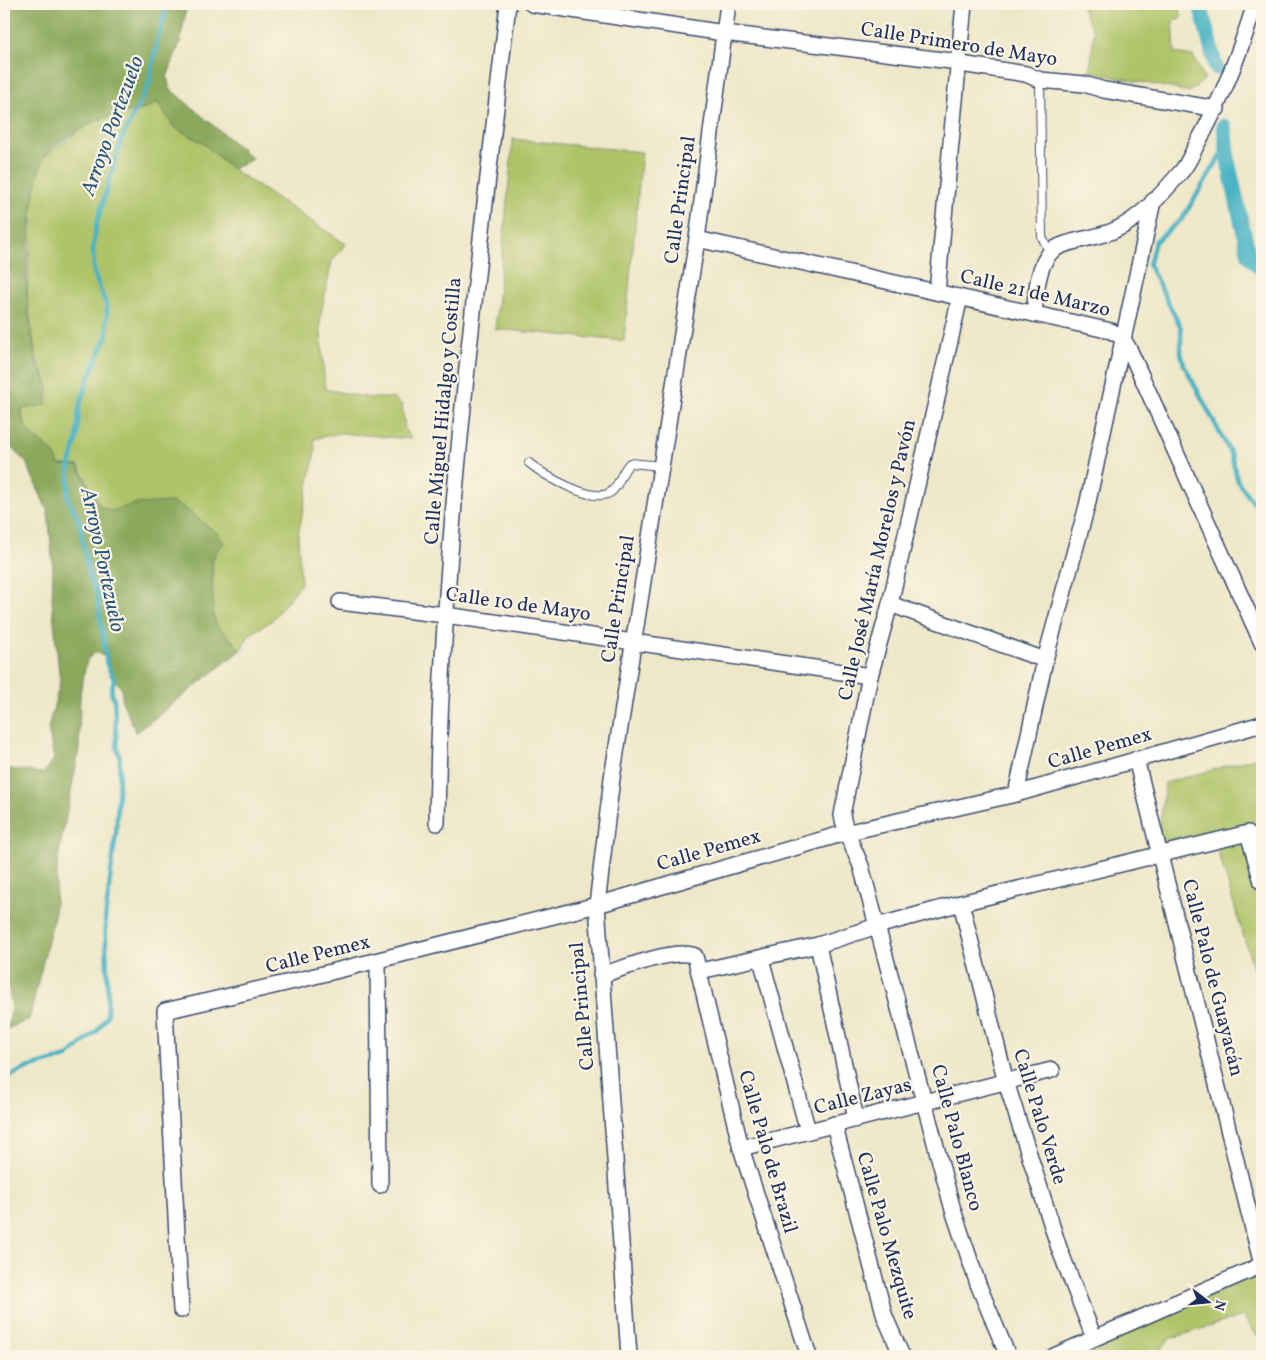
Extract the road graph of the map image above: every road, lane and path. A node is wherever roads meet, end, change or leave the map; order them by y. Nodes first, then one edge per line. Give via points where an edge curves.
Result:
1 (508, 4) edge
2 (532, 4) edge
3 (728, 4) edge
4 (964, 4) edge
5 (1254, 4) edge
6 (724, 33) junction
7 (959, 62) junction
8 (1040, 80) junction
9 (1216, 109) junction
10 (1152, 201) junction
11 (697, 239) junction
12 (1050, 253) junction
13 (937, 292) junction
14 (960, 297) junction
15 (1034, 314) junction
16 (1122, 337) junction
17 (529, 463) dead end
18 (662, 466) junction
19 (340, 602) dead end
20 (890, 604) junction
21 (445, 615) junction
22 (632, 641) junction
23 (1262, 643) edge
24 (1045, 660) junction
25 (870, 676) junction
26 (1262, 724) edge
27 (1136, 759) junction
28 (1016, 794) junction
29 (437, 823) dead end
30 (845, 833) junction
31 (1161, 854) junction
32 (1262, 882) edge
33 (961, 903) junction
34 (596, 904) junction
35 (877, 926) junction
36 (818, 945) junction
37 (761, 959) junction
38 (378, 961) junction
39 (700, 971) junction
40 (601, 975) junction
41 (1052, 1070) dead end
42 (1006, 1082) junction
43 (925, 1102) junction
44 (856, 1119) junction
45 (834, 1124) junction
46 (808, 1131) junction
47 (741, 1148) junction
48 (380, 1185) dead end
49 (1262, 1265) edge
50 (181, 1310) dead end
51 (1094, 1338) junction
52 (629, 1356) edge
53 (809, 1356) edge
54 (902, 1356) edge
55 (1008, 1356) edge
56 (1054, 1356) edge

1 - 21 street, Calle Miguel Hidalgo y Costilla via 468,355
2 - 6 street, Calle Primero de Mayo
3 - 6 street, Calle Principal
4 - 7 street
5 - 9 street via 1246,34
6 - 7 street, Calle Primero de Mayo
6 - 11 street, Calle Principal
7 - 8 street, Calle Primero de Mayo via 1026,74
7 - 13 street
8 - 9 street, Calle Primero de Mayo via 1084,84
8 - 12 lane via 1042,237
9 - 10 street via 1182,172
10 - 12 street via 1134,219 1115,230 1058,247
10 - 16 street
11 - 13 street, Calle 21 de Marzo
11 - 18 street, Calle Principal
12 - 15 street via 1043,264
13 - 14 street, Calle 21 de Marzo
14 - 15 street, Calle 21 de Marzo
14 - 20 street, Calle José María Morelos y Pavón
15 - 16 street, Calle 21 de Marzo via 1111,331
16 - 23 street, Calle 21 de Marzo
16 - 24 street via 1087,506
17 - 18 lane via 546,476 568,486 600,495 614,489 630,463
18 - 22 street, Calle Principal
19 - 21 street, Calle 10 de Mayo
20 - 24 street
20 - 25 street, Calle José María Morelos y Pavón
21 - 22 street, Calle 10 de Mayo
21 - 29 street, Calle Miguel Hidalgo y Costilla via 438,721
22 - 25 street, Calle 10 de Mayo
22 - 34 street, Calle Principal
24 - 28 street
25 - 30 street, Calle José María Morelos y Pavón via 842,815
26 - 27 street, Calle Pemex
27 - 28 street, Calle Pemex
27 - 31 street, Calle Palo de Guayacán
28 - 30 street, Calle Pemex
30 - 34 street, Calle Pemex
30 - 35 street, Calle Palo Blanco via 855,849
31 - 32 street via 1248,833
31 - 33 street
31 - 49 street, Calle Palo de Guayacán
33 - 35 street
33 - 42 street, Calle Palo Verde
34 - 38 street, Calle Pemex
34 - 40 street, Calle Principal
35 - 36 street
35 - 43 street, Calle Palo Blanco
36 - 37 street
36 - 44 street
37 - 39 street
37 - 46 street
38 - 48 street
38 - 50 street, Calle Pemex via 165,1011
39 - 40 street, Calle Palo de Brazil via 695,956 688,953
39 - 47 street, Calle Palo de Brazil
40 - 52 street, Calle Principal
41 - 42 street, Calle Zayas
42 - 43 street, Calle Zayas
42 - 51 street, Calle Palo Verde via 1059,1248
43 - 44 street, Calle Zayas
43 - 55 street, Calle Palo Blanco via 953,1210 978,1284
44 - 45 street, Calle Zayas
45 - 46 street, Calle Zayas
45 - 54 street, Calle Palo Mezquite via 885,1317
46 - 47 street, Calle Zayas
47 - 53 street, Calle Palo de Brazil
49 - 51 street
51 - 56 street

